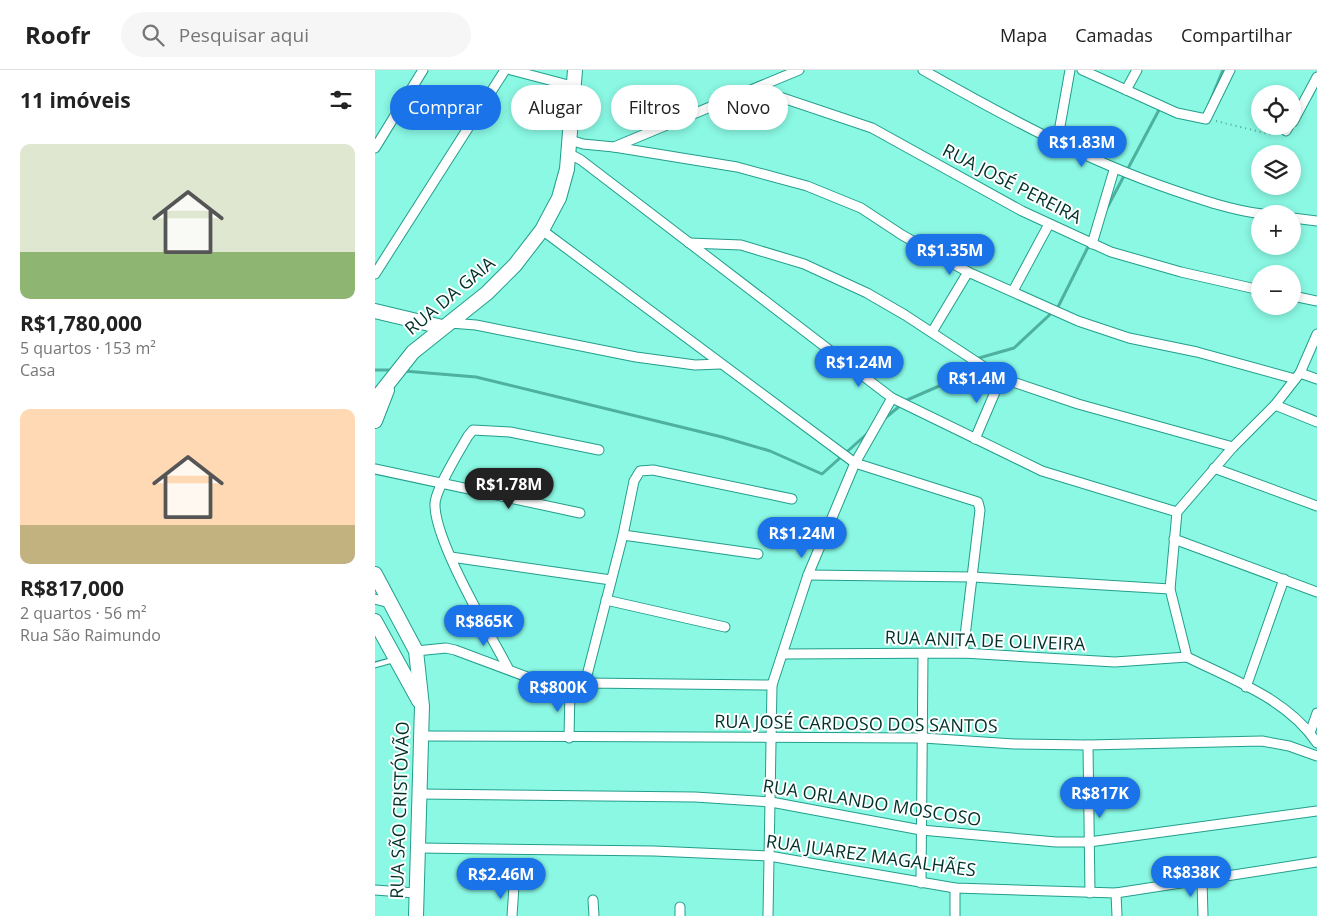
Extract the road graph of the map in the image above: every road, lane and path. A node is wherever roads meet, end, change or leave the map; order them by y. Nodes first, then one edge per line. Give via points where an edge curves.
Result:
1 (423, 70) edge
2 (505, 70) edge
3 (511, 70) edge
4 (575, 70) edge
5 (799, 70) edge
6 (923, 70) edge
7 (1070, 70) edge
8 (1082, 70) edge
9 (1137, 70) edge
10 (1230, 70) edge
11 (1317, 77) edge
12 (568, 85) edge
13 (572, 85) edge
14 (767, 85) edge
15 (1126, 90) junction
16 (788, 100) edge
17 (1301, 107) edge
18 (708, 109) edge
19 (1206, 119) junction
20 (571, 130) edge
21 (1251, 130) edge
22 (571, 140) junction
23 (1057, 142) junction
24 (614, 147) junction
25 (375, 148) edge
26 (570, 154) junction
27 (1114, 170) junction
28 (1251, 211) edge
29 (1301, 219) edge
30 (1317, 221) edge
31 (1049, 224) junction
32 (542, 230) junction
33 (689, 243) junction
34 (1092, 244) junction
35 (968, 272) junction
36 (375, 274) edge
37 (1251, 288) edge
38 (1013, 291) junction
39 (1301, 298) edge
40 (1317, 301) edge
41 (375, 312) edge
42 (446, 325) junction
43 (932, 332) junction
44 (1317, 334) edge
45 (721, 364) junction
46 (1298, 376) junction
47 (1001, 378) junction
48 (1317, 379) edge
49 (391, 380) junction
50 (893, 398) junction
51 (375, 400) edge
52 (1275, 405) junction
53 (375, 421) edge
54 (1317, 422) edge
55 (975, 439) junction
56 (1233, 446) junction
57 (599, 450) dead end
58 (855, 462) junction
59 (1214, 468) junction
60 (375, 469) edge
61 (443, 484) junction
62 (792, 499) dead end
63 (1317, 506) edge
64 (1177, 512) junction
65 (579, 513) dead end
66 (623, 536) junction
67 (1174, 539) junction
68 (757, 554) dead end
69 (451, 557) junction
70 (375, 574) edge
71 (808, 575) junction
72 (973, 577) junction
73 (1284, 579) junction
74 (611, 580) junction
75 (1170, 589) junction
76 (1317, 592) edge
77 (375, 599) edge
78 (607, 600) junction
79 (390, 603) junction
80 (375, 621) edge
81 (725, 627) dead end
82 (379, 634) edge
83 (416, 651) junction
84 (963, 653) junction
85 (783, 654) junction
86 (923, 655) junction
87 (1187, 657) junction
88 (396, 659) junction
89 (375, 665) edge
90 (508, 668) junction
91 (585, 683) junction
92 (772, 685) junction
93 (1246, 687) junction
94 (570, 688) junction
95 (421, 706) junction
96 (1317, 713) edge
97 (1310, 733) junction
98 (421, 736) junction
99 (569, 738) junction
100 (770, 738) junction
101 (923, 738) junction
102 (1317, 743) edge
103 (1088, 745) junction
104 (1317, 756) edge
105 (420, 794) junction
106 (771, 802) junction
107 (1317, 811) edge
108 (921, 830) junction
109 (1089, 842) junction
110 (419, 848) junction
111 (769, 856) junction
112 (1317, 862) edge
113 (1202, 880) junction
114 (921, 883) junction
115 (513, 886) dead end
116 (955, 888) junction
117 (375, 890) edge
118 (415, 892) junction
119 (1090, 893) junction
120 (1116, 893) junction
121 (593, 900) dead end
122 (416, 916) edge
123 (512, 916) edge
124 (595, 916) edge
125 (768, 916) edge
126 (955, 916) edge
127 (1117, 916) edge
128 (1203, 916) edge

1 - 25 street
2 - 36 street
3 - 12 street
4 - 13 main road, RUA DA GAIA
5 - 14 street
6 - 23 street
7 - 23 street
8 - 15 street
9 - 15 street
10 - 19 street
11 - 17 street
15 - 19 street via 1177,113
16 - 31 street, RUA JOSÉ PEREIRA via 872,128
18 - 24 street
19 - 21 path
20 - 22 main road, RUA DA GAIA
22 - 24 street
22 - 26 main road, RUA DA GAIA
23 - 27 street
24 - 35 street via 737,167 820,190 861,208
26 - 32 main road, RUA DA GAIA via 559,198
26 - 33 street
27 - 28 street via 1210,202
27 - 34 street
29 - 30 street
31 - 34 street, RUA JOSÉ PEREIRA
31 - 38 street
32 - 42 main road, RUA DA GAIA via 493,287
32 - 45 street
33 - 43 street via 741,245 805,264 867,293
33 - 50 street
34 - 37 street, RUA JOSÉ PEREIRA via 1150,264
35 - 38 street
35 - 43 street
38 - 46 street via 1078,321 1129,338
39 - 40 street
41 - 42 main road
42 - 45 street via 476,325 637,357 695,365
42 - 49 main road, RUA DA GAIA via 413,352
43 - 47 street
44 - 46 street
45 - 58 street
46 - 48 street
46 - 52 street
47 - 55 street
47 - 56 street via 1078,404
49 - 51 main road
49 - 53 main road
50 - 55 street
50 - 58 street
52 - 54 street
52 - 56 street
55 - 64 street via 1042,471
56 - 59 street
57 - 61 street via 510,432 473,430
58 - 71 street
58 - 72 street via 978,502 980,510
59 - 63 street
59 - 64 street
60 - 61 street
61 - 65 street
61 - 69 street via 435,504
62 - 66 street via 640,470 634,481
64 - 67 street
66 - 68 street
66 - 74 street
67 - 73 street
67 - 75 street
69 - 74 street
69 - 90 street
70 - 79 main road, RUA SÃO CRISTÓVÃO
71 - 72 street
71 - 85 street
72 - 75 street
72 - 84 street
73 - 76 street
73 - 93 street
74 - 78 street
75 - 87 street
77 - 79 street
78 - 81 street
78 - 91 street
79 - 83 main road, RUA SÃO CRISTÓVÃO
80 - 82 main road, RUA SÃO CRISTÓVÃO
82 - 88 main road, RUA SÃO CRISTÓVÃO
83 - 88 main road via 410,661
83 - 90 street via 446,648
83 - 95 main road, RUA SÃO CRISTÓVÃO
84 - 86 street, RUA ANITA DE OLIVEIRA
84 - 87 street, RUA ANITA DE OLIVEIRA via 1115,662
85 - 86 street, RUA ANITA DE OLIVEIRA
85 - 92 street
86 - 101 street
87 - 93 street
88 - 89 lane
88 - 95 main road, RUA SÃO CRISTÓVÃO
90 - 94 street via 546,684
91 - 92 street
91 - 94 street
92 - 100 street
93 - 97 street via 1276,702
94 - 99 street
95 - 98 main road, RUA SÃO CRISTÓVÃO
96 - 97 street
97 - 102 street
98 - 99 street, RUA JOSÉ CARDOSO DOS SANTOS
98 - 105 main road, RUA SÃO CRISTÓVÃO
99 - 100 street, RUA JOSÉ CARDOSO DOS SANTOS
100 - 101 street, RUA JOSÉ CARDOSO DOS SANTOS
100 - 106 street
101 - 103 street, RUA JOSÉ CARDOSO DOS SANTOS
101 - 108 street
103 - 104 street, RUA JOSÉ CARDOSO DOS SANTOS via 1262,741
103 - 109 street
105 - 106 street, RUA ORLANDO MOSCOSO via 665,795
105 - 110 main road, RUA SÃO CRISTÓVÃO
106 - 108 street, RUA ORLANDO MOSCOSO
106 - 111 street
107 - 109 street, RUA ORLANDO MOSCOSO
108 - 109 street, RUA ORLANDO MOSCOSO via 1047,842
108 - 114 street
109 - 119 street
110 - 111 street, RUA JUAREZ MAGALHÃES
110 - 118 main road, RUA SÃO CRISTÓVÃO
111 - 114 street, RUA JUAREZ MAGALHÃES
111 - 125 street
112 - 113 street, RUA JUAREZ MAGALHÃES
113 - 120 street, RUA JUAREZ MAGALHÃES
113 - 128 street
114 - 116 street, RUA JUAREZ MAGALHÃES
115 - 123 street
116 - 119 street, RUA JUAREZ MAGALHÃES
116 - 126 street
117 - 118 street
118 - 122 main road, RUA SÃO CRISTÓVÃO
119 - 120 street, RUA JUAREZ MAGALHÃES
120 - 127 street
121 - 124 street

